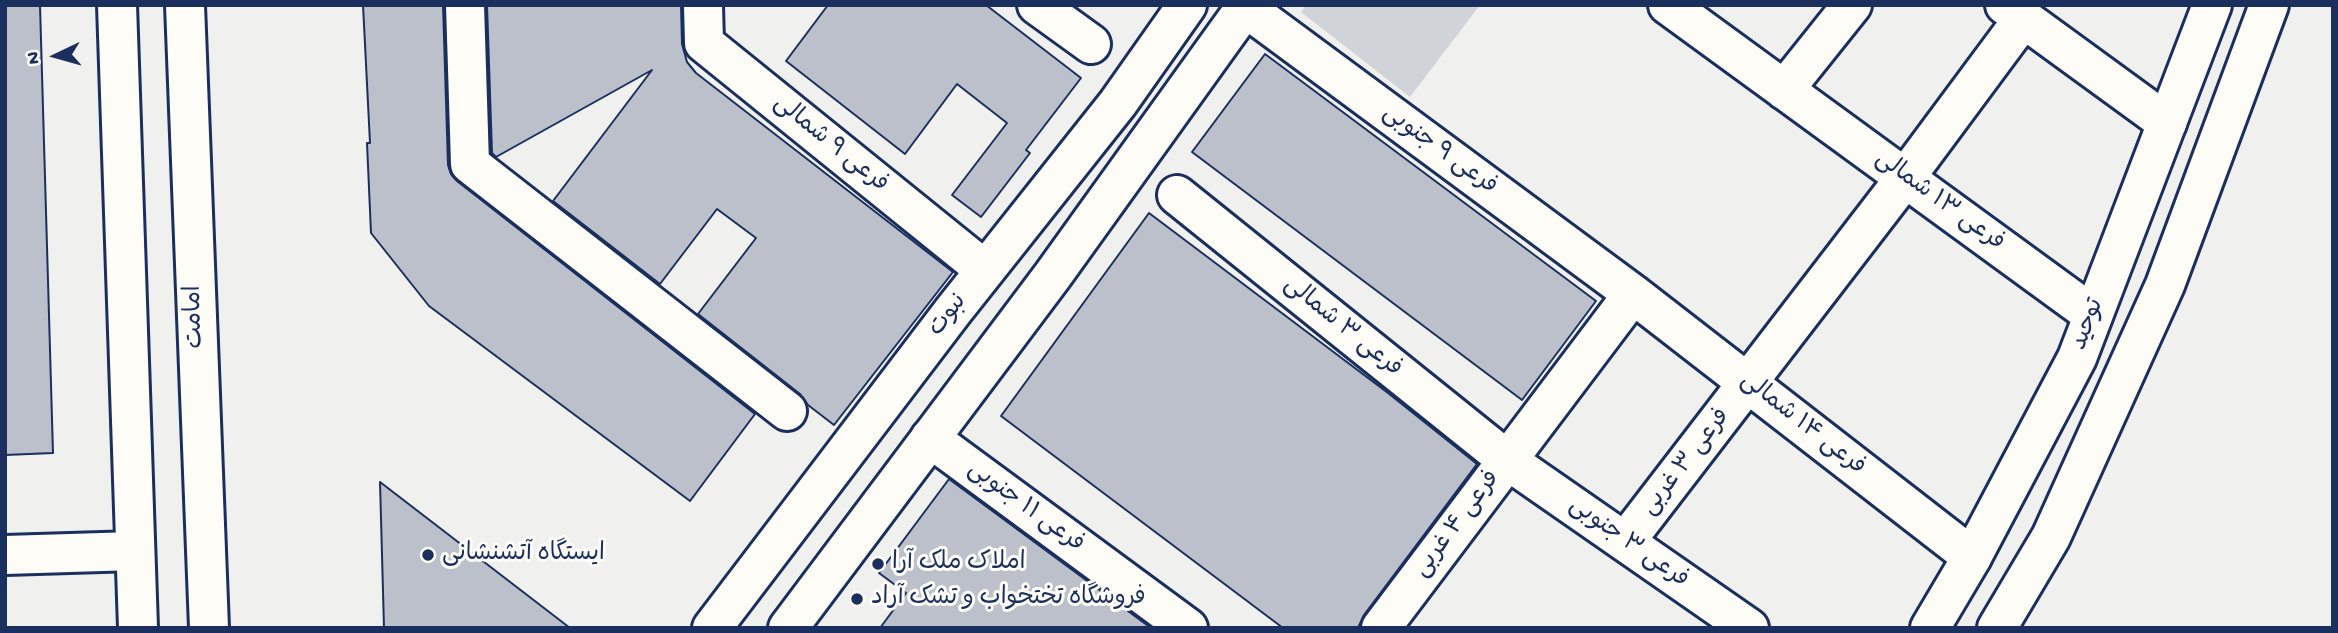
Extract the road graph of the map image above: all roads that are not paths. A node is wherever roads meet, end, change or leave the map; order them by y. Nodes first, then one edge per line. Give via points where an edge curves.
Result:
1 (117, 5) edge
2 (185, 5) edge
3 (465, 5) edge
4 (703, 5) edge
5 (1037, 5) edge
6 (1187, 5) edge
7 (1668, 5) edge
8 (2212, 5) edge
9 (2269, 5) edge
10 (1247, 6) edge
11 (1850, 9) edge
12 (2014, 12) edge
13 (1091, 44) dead end
14 (1784, 90) junction
15 (2167, 123) junction
16 (1905, 178) junction
17 (1177, 195) dead end
18 (985, 270) junction
19 (1633, 293) junction
20 (2093, 315) junction
21 (1749, 384) junction
22 (788, 411) dead end
23 (930, 438) junction
24 (1507, 460) junction
25 (1625, 542) junction
26 (135, 551) junction
27 (5, 555) edge
28 (1972, 557) junction
29 (138, 628) edge
30 (209, 628) edge
31 (712, 628) edge
32 (788, 628) edge
33 (1188, 628) edge
34 (1381, 628) edge
35 (1749, 628) edge
36 (1930, 628) edge
37 (1997, 628) edge

1 - 26 street
2 - 30 street, امامت
3 - 22 street via 470,164
4 - 18 street, فرعی ۹ شمالی via 704,43
5 - 13 street
6 - 18 street, نبوت via 1118,103
7 - 14 street, فرعی ۱۳ شمالی
8 - 15 street, توحید
9 - 37 street via 2165,285 2051,537
10 - 19 street, فرعی ۹ جنوبی
10 - 23 street
11 - 14 street
12 - 15 street
12 - 16 street via 1964,99
14 - 16 street, فرعی ۱۳ شمالی
15 - 20 street, توحید
16 - 20 street, فرعی ۱۳ شمالی
16 - 21 street, فرعی ۳ غربی
17 - 24 street, فرعی ۳ شمالی
18 - 31 street, نبوت
19 - 21 street, فرعی ۱۴ شمالی
19 - 24 street, فرعی ۴ غربی
20 - 28 street, توحید via 2077,358
21 - 25 street, فرعی ۳ غربی
21 - 28 street, فرعی ۱۴ شمالی
23 - 32 street
23 - 33 street, فرعی ۱۱ جنوبی
24 - 25 street, فرعی ۳ جنوبی
24 - 34 street, فرعی ۴ غربی
25 - 35 street, فرعی ۳ جنوبی
26 - 27 street
26 - 29 street
28 - 36 street, توحید

